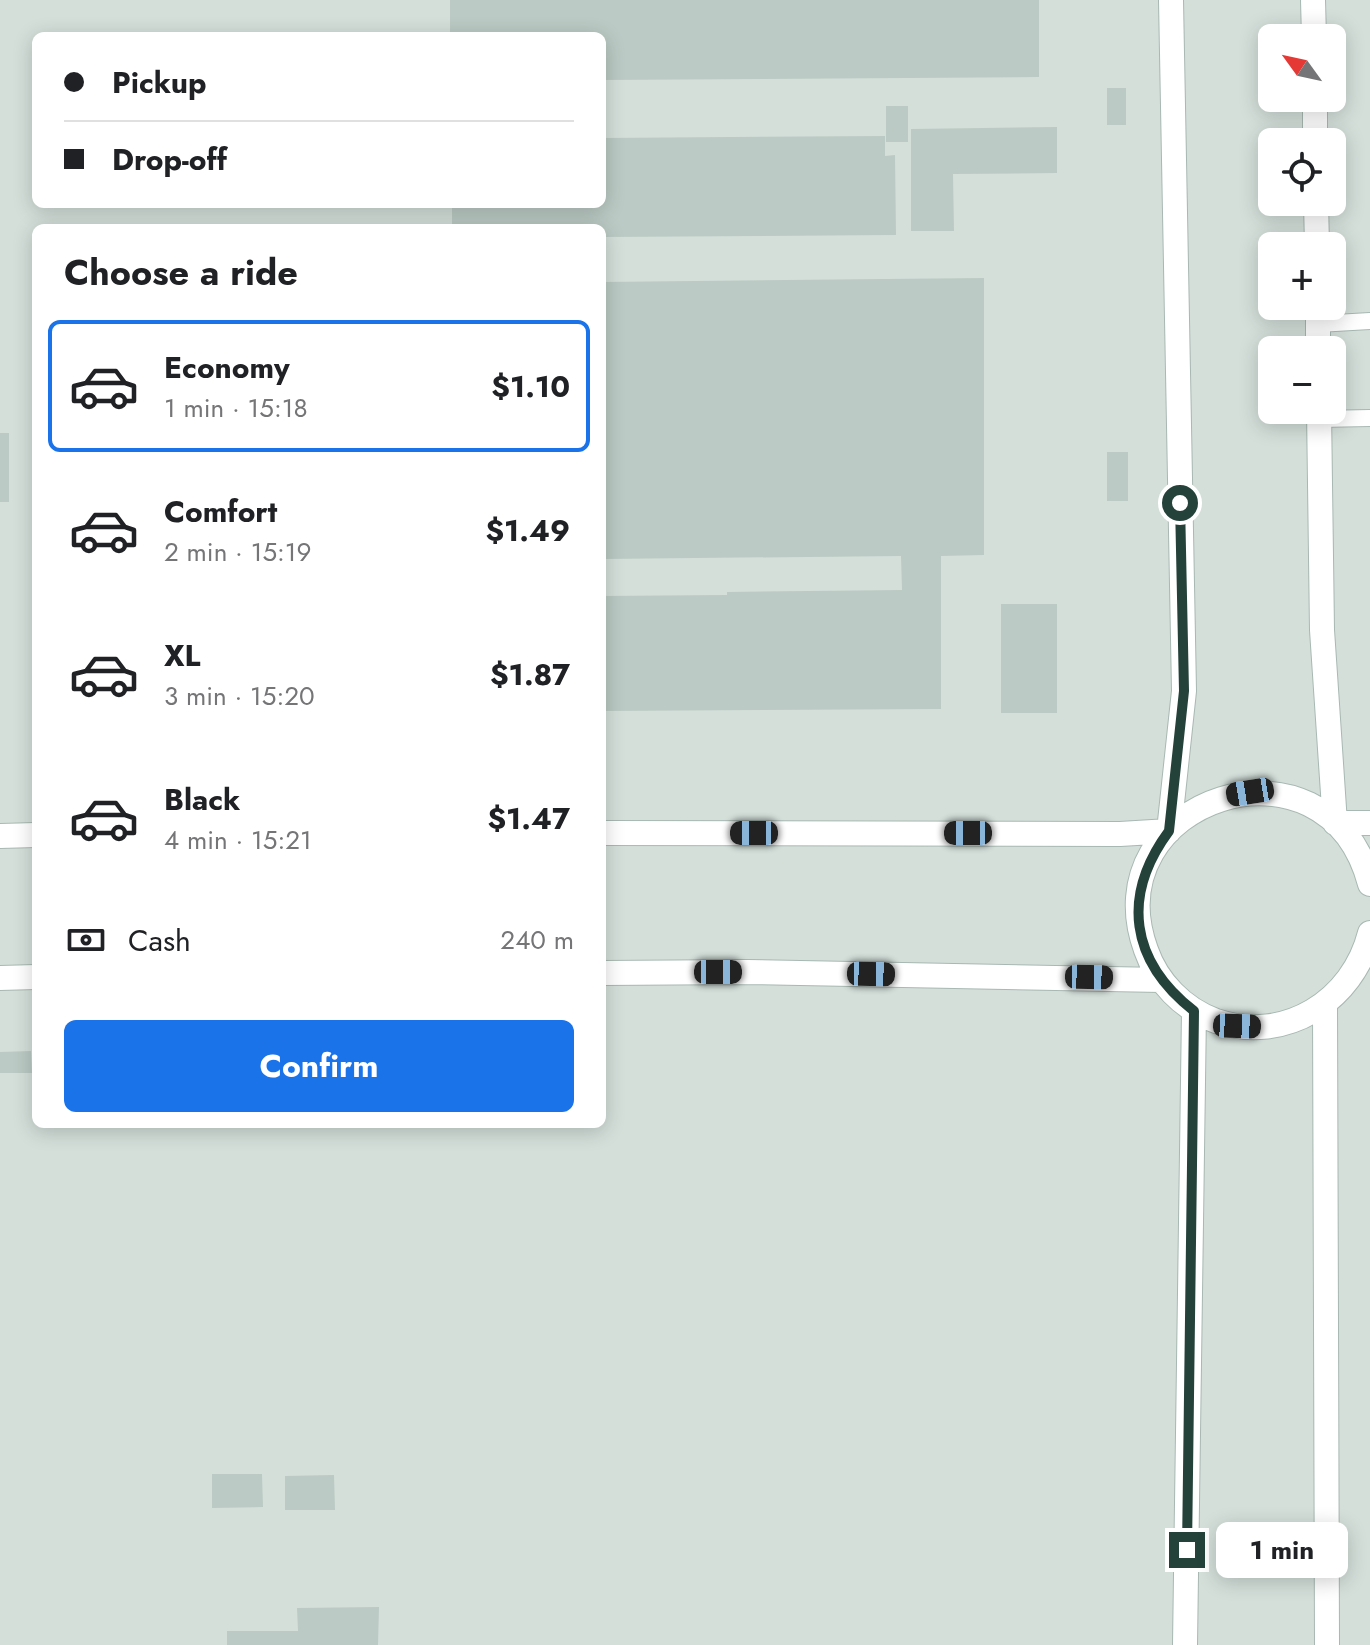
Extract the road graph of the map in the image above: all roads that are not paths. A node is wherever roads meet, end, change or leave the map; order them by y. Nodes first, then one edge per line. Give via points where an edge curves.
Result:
1 (1171, 0) edge
2 (1313, 0) edge
3 (1314, 24) edge
4 (1346, 318) edge
5 (1370, 321) edge
6 (1346, 417) edge
7 (1370, 418) edge
8 (1319, 424) edge
9 (1335, 823) junction
10 (1370, 823) edge
11 (1169, 831) junction
12 (606, 833) edge
13 (32, 835) edge
14 (0, 836) edge
15 (1370, 884) edge
16 (1370, 933) edge
17 (1363, 970) edge
18 (606, 973) edge
19 (32, 977) edge
20 (0, 978) edge
21 (1161, 980) junction
22 (1325, 1004) junction
23 (1194, 1011) junction
24 (1185, 1645) edge
25 (1327, 1645) edge

1 - 11 street via 1184,691
2 - 3 street
4 - 5 lane
6 - 7 lane
8 - 9 street via 1322,630
9 - 10 street
9 - 11 street via 1296,799 1250,792 1206,803
9 - 15 street via 1362,859
11 - 12 street
11 - 21 street via 1145,870 1139,904 1142,939
13 - 14 street
16 - 17 street
17 - 22 street
18 - 21 street
19 - 20 street
21 - 23 street
22 - 23 street via 1283,1024 1261,1027 1237,1026
22 - 25 street
23 - 24 street

